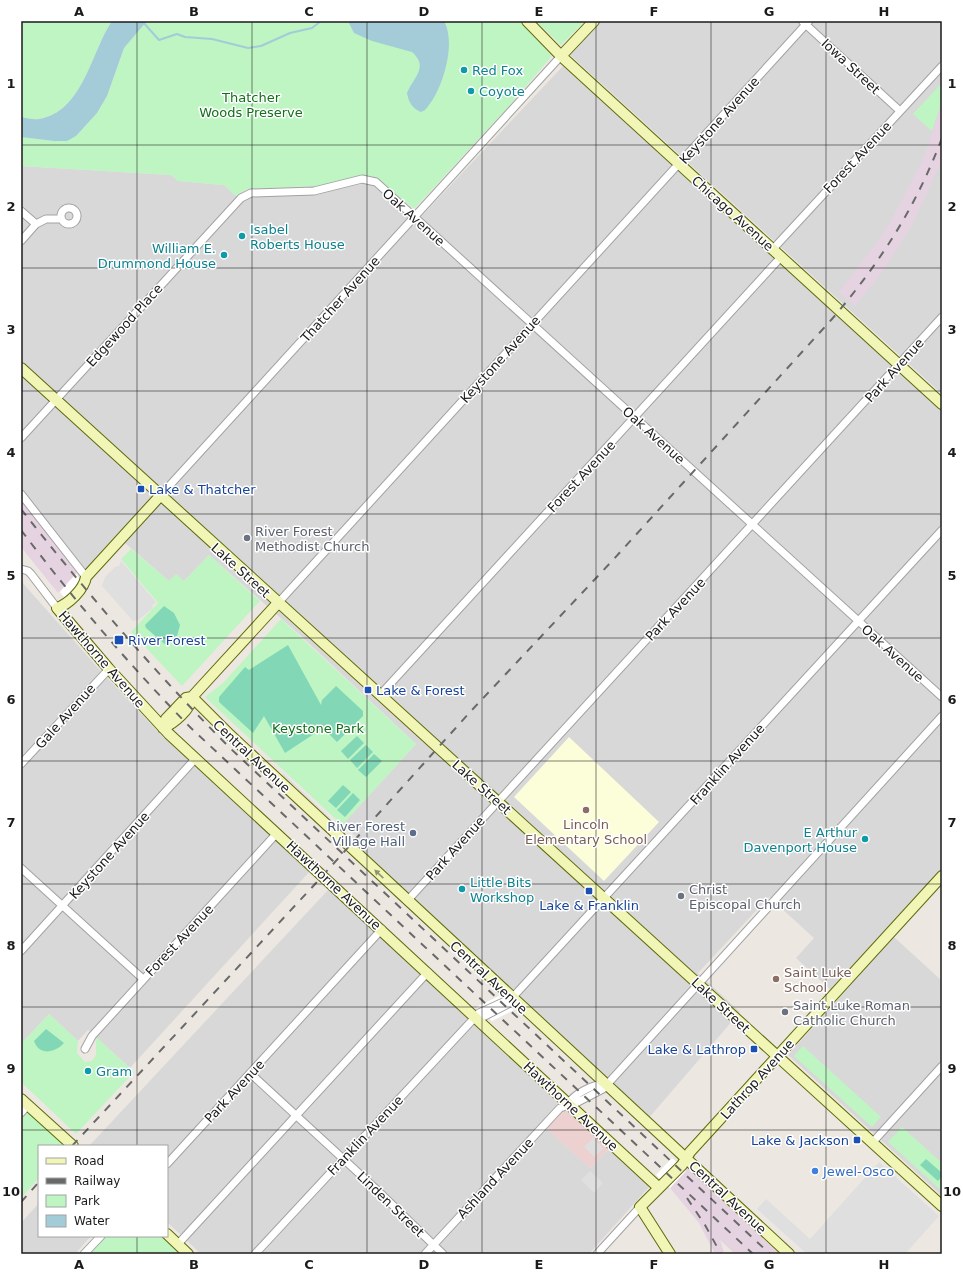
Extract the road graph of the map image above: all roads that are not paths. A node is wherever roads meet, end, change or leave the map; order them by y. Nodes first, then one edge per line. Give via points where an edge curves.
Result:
1 (527, 21) edge
2 (594, 21) edge
3 (806, 22) edge
4 (561, 56) junction
5 (942, 66) edge
6 (900, 111) junction
7 (679, 164) junction
8 (362, 179) joint
9 (21, 211) edge
10 (61, 218) dead end
11 (415, 218) junction
12 (36, 224) junction
13 (21, 241) edge
14 (773, 249) junction
15 (781, 257) junction
16 (942, 317) edge
17 (532, 324) junction
18 (899, 364) junction
19 (21, 368) edge
20 (56, 400) junction
21 (942, 404) edge
22 (635, 417) junction
23 (21, 438) edge
24 (21, 494) edge
25 (160, 496) junction
26 (752, 524) junction
27 (942, 530) edge
28 (23, 569) edge
29 (86, 577) junction
30 (278, 603) junction
31 (58, 608) junction
32 (858, 622) junction
33 (109, 669) junction
34 (380, 695) junction
35 (192, 697) junction
36 (942, 697) edge
37 (942, 716) edge
38 (163, 728) junction
39 (196, 758) junction
40 (21, 764) edge
41 (497, 802) junction
42 (277, 833) junction
43 (21, 868) edge
44 (940, 883) edge
45 (604, 899) junction
46 (407, 901) junction
47 (62, 906) junction
48 (382, 930) junction
49 (21, 951) edge
50 (428, 972) junction
51 (143, 979) junction
52 (697, 984) junction
53 (512, 998) junction
54 (475, 1017) junction
55 (84, 1049) dead end
56 (777, 1057) junction
57 (942, 1066) edge
58 (250, 1073) junction
59 (605, 1084) junction
60 (25, 1102) edge
61 (568, 1104) junction
62 (21, 1113) edge
63 (296, 1116) junction
64 (872, 1143) junction
65 (72, 1145) edge
66 (685, 1157) junction
67 (343, 1159) junction
68 (168, 1163) edge
69 (658, 1187) junction
70 (942, 1206) edge
71 (640, 1207) junction
72 (168, 1235) edge
73 (100, 1237) edge
74 (178, 1244) junction
75 (433, 1245) junction
76 (84, 1254) edge
77 (188, 1254) edge
78 (255, 1254) edge
79 (424, 1254) edge
80 (443, 1254) edge
81 (597, 1254) edge
82 (670, 1254) edge
83 (789, 1254) edge

1 - 4 street, Chicago Avenue
2 - 4 street, Thatcher Avenue
3 - 6 street, Iowa Street
3 - 7 street, Keystone Avenue
4 - 7 street, Chicago Avenue
4 - 11 street, Thatcher Avenue
5 - 6 street, Forest Avenue
6 - 14 street, Forest Avenue
7 - 14 street, Chicago Avenue
7 - 17 street, Keystone Avenue
8 - 11 street, Oak Avenue via 376,182
8 - 20 street, Edgewood Place via 314,191 251,193 240,198
9 - 12 street
10 - 12 street via 46,219
11 - 17 street, Oak Avenue
11 - 25 street, Thatcher Avenue
12 - 13 street
14 - 15 street, Chicago Avenue
15 - 18 street, Chicago Avenue
15 - 22 street, Forest Avenue
16 - 18 street, Park Avenue
17 - 22 street, Oak Avenue
17 - 30 street, Keystone Avenue
18 - 21 street, Chicago Avenue
18 - 26 street, Park Avenue
19 - 20 street, Lake Street
20 - 23 street, Edgewood Place
20 - 25 street, Lake Street
22 - 26 street, Oak Avenue
22 - 34 street, Forest Avenue
24 - 29 street
25 - 29 street, Thatcher Avenue
25 - 30 street, Lake Street
26 - 32 street, Oak Avenue
26 - 41 street, Park Avenue
27 - 32 street, Franklin Avenue
28 - 31 street, Hawthorne Avenue via 31,574
29 - 31 street, Thatcher Avenue via 80,578 60,601
30 - 34 street, Lake Street
30 - 35 street, Keystone Avenue
31 - 33 street, Hawthorne Avenue
32 - 36 street, Oak Avenue
32 - 45 street, Franklin Avenue
33 - 38 street, Hawthorne Avenue
33 - 40 street, Gale Avenue
34 - 41 street, Lake Street
35 - 38 street, Keystone Avenue via 191,703 172,724
46 -> 35 street, Central Avenue
37 - 52 street, Ashland Avenue
38 - 39 street, Hawthorne Avenue
39 - 42 street, Hawthorne Avenue
39 - 47 street, Keystone Avenue
41 - 45 street, Lake Street
41 - 46 street, Park Avenue
42 - 48 street, Hawthorne Avenue
42 - 51 street, Forest Avenue
43 - 47 street
44 - 56 street, Lathrop Avenue
45 - 52 street, Lake Street
45 - 53 street, Franklin Avenue
46 - 53 street, Central Avenue
47 - 49 street, Keystone Avenue
47 - 51 street
48 - 50 street, Hawthorne Avenue
48 - 58 street, Park Avenue
50 - 54 street, Hawthorne Avenue
50 - 63 street
51 - 55 street, Forest Avenue via 92,1036
52 - 56 street, Lake Street
52 - 59 street, Ashland Avenue
53 - 54 street, Franklin Avenue via 510,1004 483,1017
53 - 59 street, Central Avenue
54 - 61 street, Hawthorne Avenue
54 - 67 street, Franklin Avenue
56 - 64 street, Lake Street
56 - 66 street, Lathrop Avenue
57 - 64 street
58 - 63 street, Linden Street
58 - 68 street, Park Avenue
59 - 61 street, Ashland Avenue via 603,1089
59 - 66 street, Central Avenue
60 - 62 street
60 - 65 street
61 - 69 street, Hawthorne Avenue
61 - 75 street, Ashland Avenue via 560,1108
63 - 67 street, Linden Street
63 - 74 street
64 - 70 street, Lake Street
66 - 69 street, Lathrop Avenue via 677,1170
66 - 83 street, Central Avenue
67 - 75 street, Linden Street
67 - 78 street, Franklin Avenue
69 - 71 street, Lathrop Avenue
71 - 81 street, Lathrop Avenue
71 - 82 street
72 - 74 street
73 - 76 street
74 - 77 street
75 - 79 street, Ashland Avenue
75 - 80 street, Linden Street

